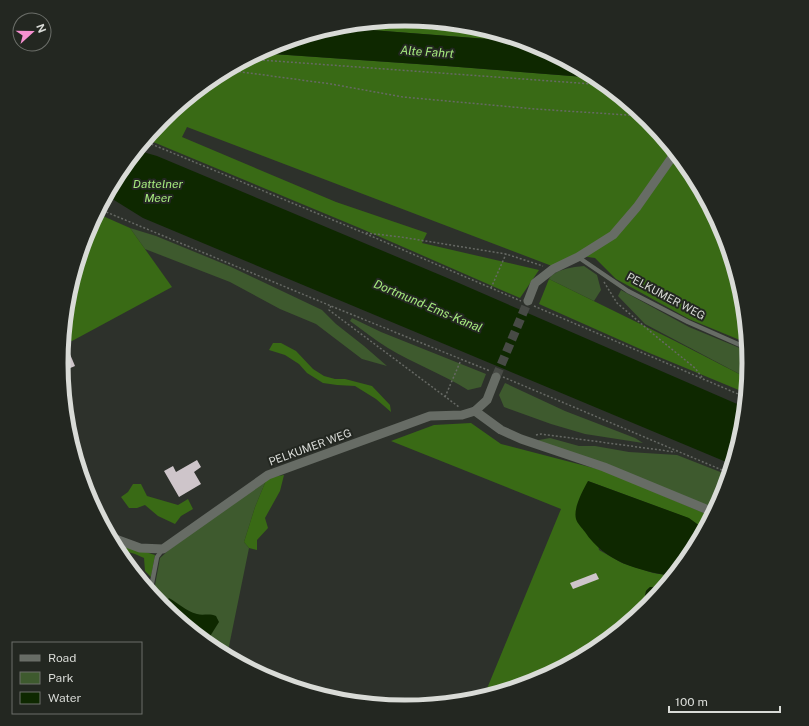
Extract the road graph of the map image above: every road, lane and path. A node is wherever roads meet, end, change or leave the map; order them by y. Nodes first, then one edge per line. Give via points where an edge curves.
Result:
1 (400, 26) edge
2 (466, 31) edge
3 (258, 60) edge
4 (236, 71) edge
5 (594, 84) edge
6 (633, 115) edge
7 (149, 143) edge
8 (672, 158) edge
9 (104, 211) edge
10 (364, 233) junction
11 (506, 254) junction
12 (578, 257) junction
13 (553, 269) junction
14 (597, 270) junction
15 (491, 288) junction
16 (526, 302) junction
17 (331, 306) junction
18 (741, 345) edge
19 (461, 360) junction
20 (497, 375) junction
21 (704, 380) junction
22 (445, 396) junction
23 (740, 396) edge
24 (475, 411) junction
25 (534, 436) dead end
26 (677, 452) junction
27 (724, 471) edge
28 (708, 510) edge
29 (118, 540) edge
30 (163, 549) junction
31 (151, 585) edge

1 - 2 path
3 - 5 path
4 - 6 path via 332,84 403,97
7 - 10 path
8 - 12 street via 637,207 613,235
9 - 17 path
10 - 11 path
10 - 15 path
11 - 13 path
11 - 15 path
12 - 13 street
12 - 14 lane, PELKUMER WEG
13 - 16 street via 535,283
14 - 18 lane, PELKUMER WEG via 628,291
14 - 21 path via 617,303 695,368
15 - 16 path
16 - 21 path
17 - 19 path
17 - 22 path via 329,310
19 - 20 path
19 - 22 path
20 - 24 street via 487,400
20 - 26 path
21 - 23 path
22 - 24 path via 459,407
24 - 28 street via 501,430 521,439 604,467
24 - 30 street, PELKUMER WEG via 462,415 430,416 268,475
25 - 26 path via 541,434
26 - 27 path
29 - 30 street via 140,548
30 - 31 lane via 157,557

